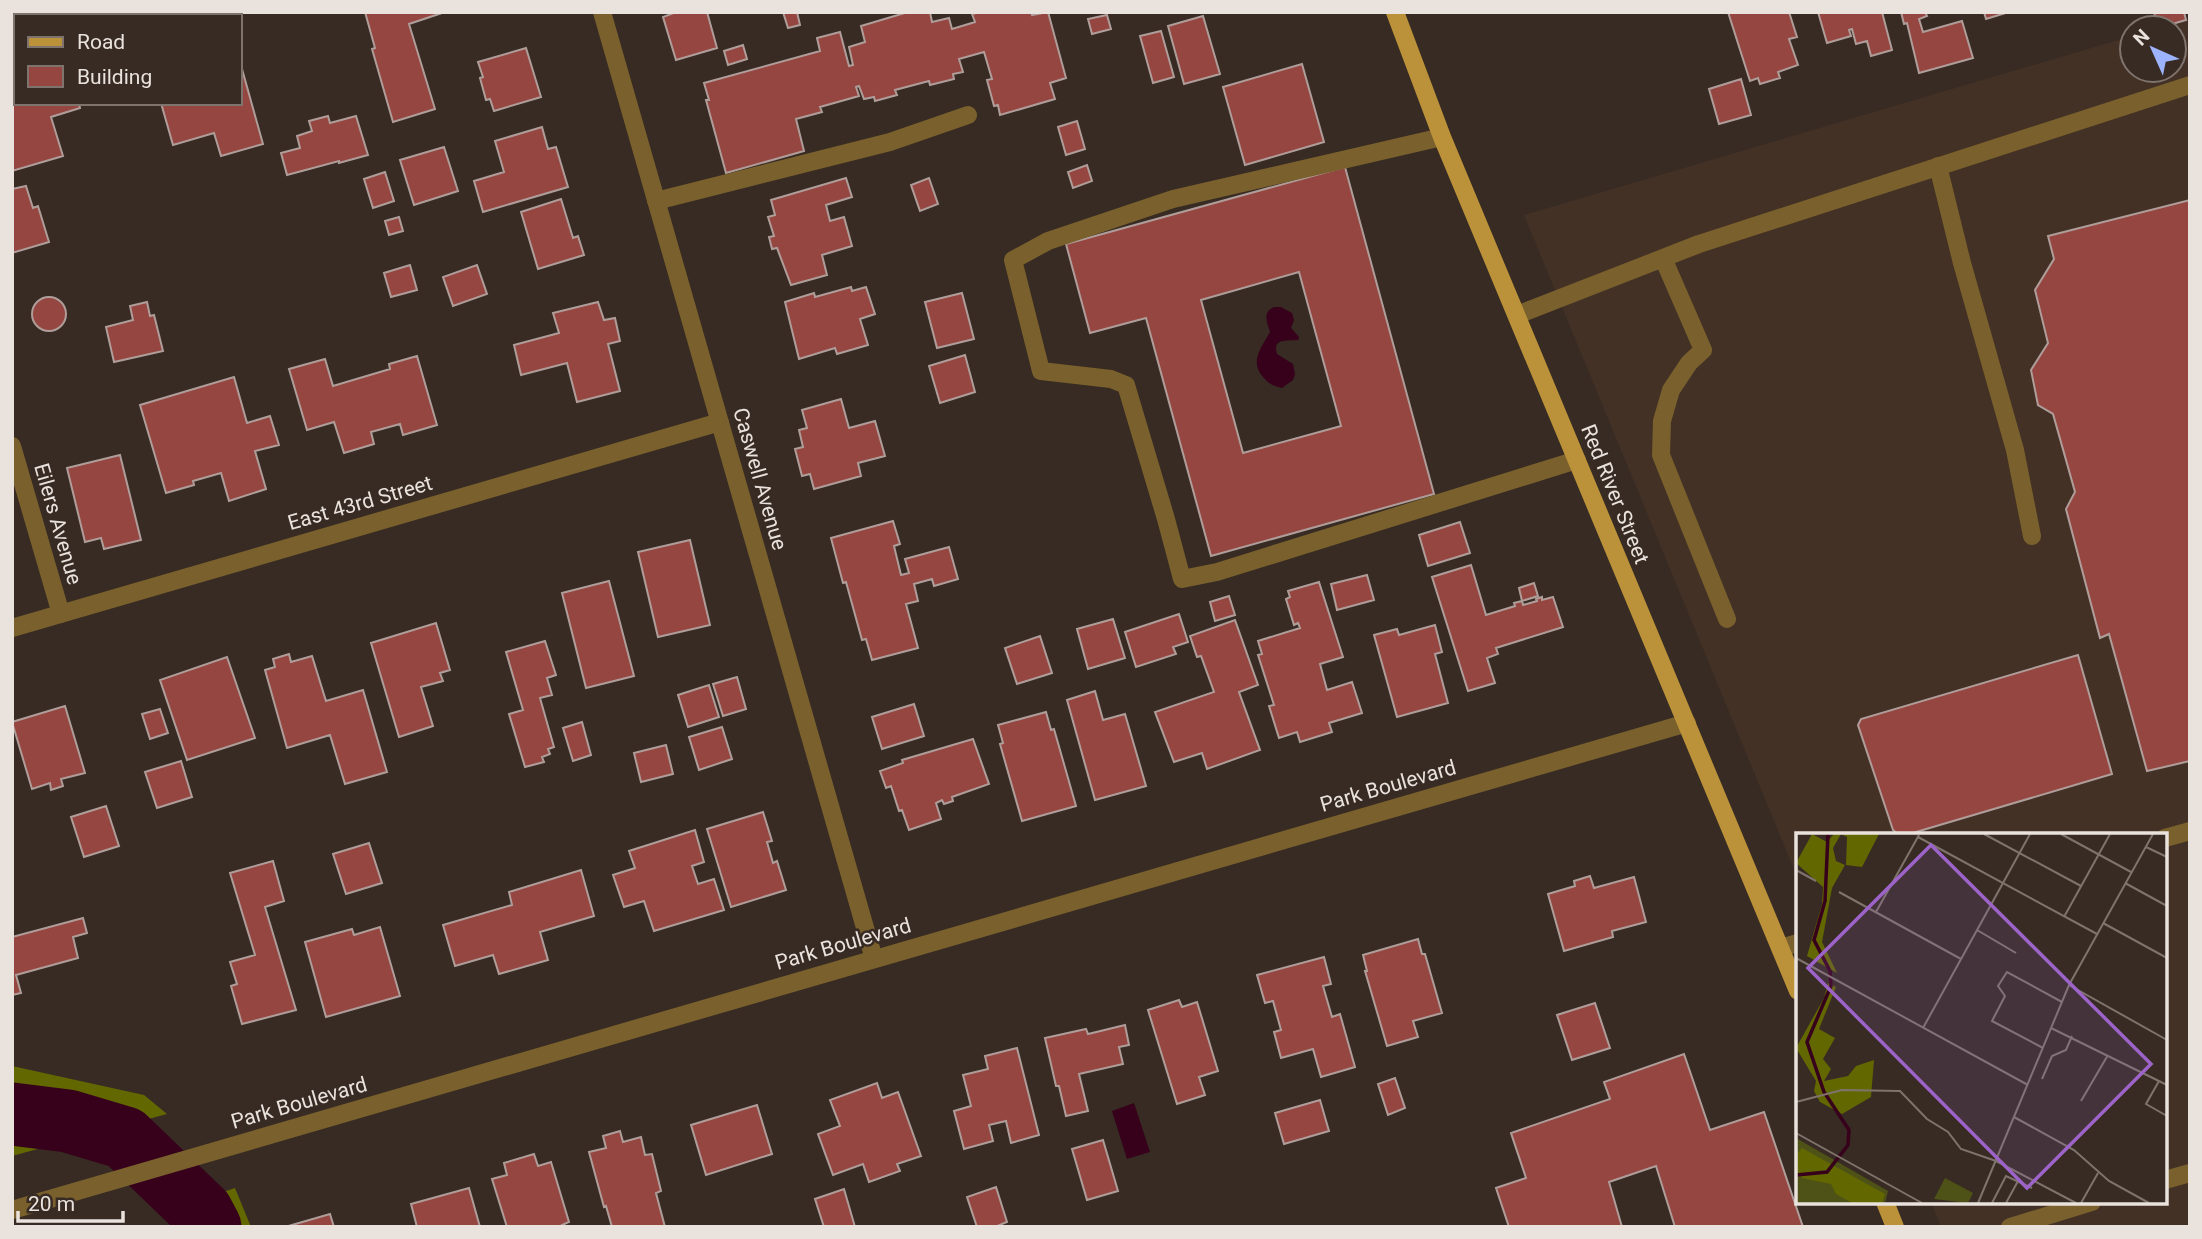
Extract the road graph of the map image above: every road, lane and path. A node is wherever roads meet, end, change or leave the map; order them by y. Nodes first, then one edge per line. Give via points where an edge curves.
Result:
1 (602, 12) edge
2 (1398, 13) edge
3 (2190, 85) edge
4 (968, 115) dead end
5 (1442, 137) junction
6 (1938, 166) junction
7 (656, 201) junction
8 (1663, 257) junction
9 (1517, 315) junction
10 (720, 422) junction
11 (12, 446) edge
12 (1577, 460) junction
13 (2032, 536) dead end
14 (61, 614) junction
15 (1727, 619) dead end
16 (12, 628) edge
17 (1687, 723) junction
18 (2190, 831) edge
19 (2167, 837) edge
20 (1789, 945) edge
21 (874, 959) junction
22 (1796, 980) edge
23 (2190, 1173) edge
24 (2167, 1179) edge
25 (1886, 1204) edge
26 (2085, 1204) edge
27 (12, 1210) edge
28 (1895, 1227) edge
29 (2010, 1227) edge

1 - 7 street, Caswell Avenue
2 - 5 main road, Red River Street
3 - 6 street
4 - 7 street via 890,142
5 - 9 main road, Red River Street
5 - 12 street via 1173,199 1048,241 1013,260 1041,371 1126,385 1182,579
6 - 8 street
6 - 13 street via 2015,450
7 - 10 street, Caswell Avenue
8 - 9 street
8 - 15 street via 1703,350 1671,390 1662,421 1661,455
9 - 12 main road, Red River Street
10 - 14 street, East 43rd Street
10 - 21 street, Caswell Avenue
11 - 14 street, Eilers Avenue
12 - 17 main road, Red River Street
14 - 16 street, East 43rd Street
17 - 20 main road, Red River Street
17 - 21 street, Park Boulevard
18 - 19 street
20 - 22 main road, Red River Street
21 - 27 street, Park Boulevard
23 - 24 street
25 - 28 main road
26 - 29 street

